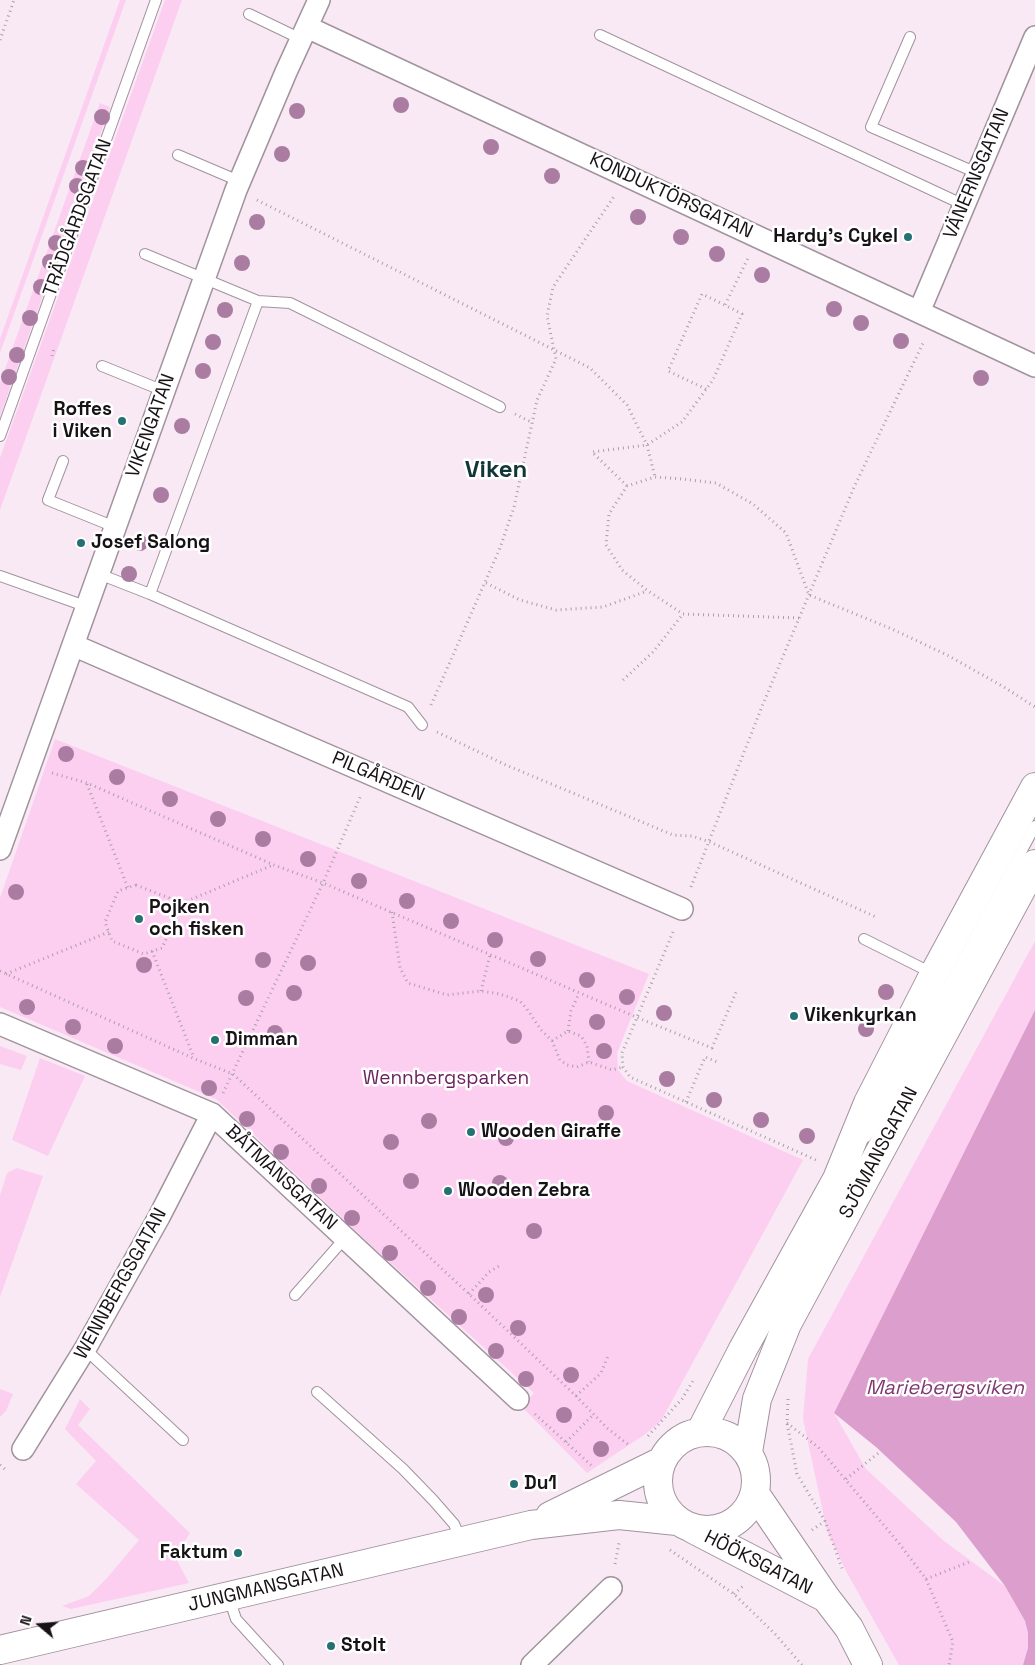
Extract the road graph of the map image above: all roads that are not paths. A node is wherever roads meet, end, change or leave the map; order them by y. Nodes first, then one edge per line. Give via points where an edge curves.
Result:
1 (156, 0) edge
2 (319, 0) edge
3 (248, 14) dead end
4 (304, 33) junction
5 (600, 35) dead end
6 (910, 37) dead end
7 (1035, 37) edge
8 (178, 154) dead end
9 (977, 173) junction
10 (237, 186) junction
11 (964, 205) junction
12 (145, 254) dead end
13 (204, 278) junction
14 (258, 301) junction
15 (926, 315) junction
16 (102, 366) dead end
17 (1035, 366) edge
18 (164, 391) junction
19 (500, 407) dead end
20 (0, 436) edge
21 (63, 461) dead end
22 (116, 526) junction
23 (99, 574) junction
24 (0, 576) edge
25 (150, 594) junction
26 (88, 607) junction
27 (74, 646) junction
28 (422, 725) road end
29 (1035, 787) edge
30 (6, 812) edge
31 (1035, 826) edge
32 (0, 849) edge
33 (1035, 864) edge
34 (682, 908) road end
35 (864, 939) dead end
36 (934, 974) junction
37 (0, 1024) edge
38 (212, 1114) junction
39 (837, 1179) junction
40 (345, 1238) junction
41 (294, 1295) dead end
42 (85, 1348) junction
43 (318, 1392) dead end
44 (518, 1399) road end
45 (701, 1431) junction
46 (183, 1440) dead end
47 (23, 1449) dead end
48 (748, 1452) junction
49 (662, 1461) junction
50 (756, 1496) junction
51 (684, 1524) junction
52 (531, 1525) junction
53 (461, 1541) junction
54 (612, 1588) road end
55 (229, 1597) junction
56 (826, 1598) junction
57 (0, 1650) edge
58 (278, 1665) edge
59 (532, 1665) edge
60 (868, 1665) edge

1 - 20 lane, TRÄDGÅRDSGATAN
2 - 4 street, VIKENGATAN
3 - 4 lane
4 - 10 street, VIKENGATAN
4 - 15 street, KONDUKTÖRSGATAN via 624,174
5 - 11 lane
6 - 9 lane via 871,127
7 - 9 street, VÄNERNSGATAN
8 - 10 lane
9 - 11 street, VÄNERNSGATAN
10 - 13 street, VIKENGATAN
11 - 15 street, VÄNERNSGATAN
12 - 13 lane
13 - 14 lane
13 - 18 street, VIKENGATAN
14 - 19 lane via 290,303
14 - 25 lane
15 - 17 street, KONDUKTÖRSGATAN
16 - 18 lane
18 - 22 street, VIKENGATAN
21 - 22 lane via 48,500
22 - 23 street, VIKENGATAN
23 - 25 lane
23 - 26 street, VIKENGATAN
24 - 26 lane
25 - 28 lane via 408,707
26 - 27 street, VIKENGATAN
27 - 30 street, VIKENGATAN via 30,767
27 - 34 street, PILGÅRDEN
29 - 36 street, SJÖMANSGATAN
30 - 32 street, VIKENGATAN
31 - 39 lane, SJÖMANSGATAN via 885,1109
33 - 48 street, SJÖMANSGATAN via 787,1324 757,1399
35 - 36 lane
36 - 39 street, SJÖMANSGATAN via 868,1103
37 - 38 street, BÅTMANSGATAN
38 - 40 street, BÅTMANSGATAN
38 - 42 street, WENNBERGSGATAN via 159,1217
39 - 45 street, SJÖMANSGATAN
40 - 41 lane
40 - 44 street, BÅTMANSGATAN
42 - 46 lane
42 - 47 street, WENNBERGSGATAN
43 - 53 lane via 433,1500 454,1524
45 - 48 street via 727,1435
45 - 49 street via 685,1436 671,1447
48 - 50 street via 757,1475
49 - 51 street via 658,1474 661,1500 668,1511
49 - 52 street, JUNGMANSGATAN
50 - 51 street via 745,1513 718,1529 704,1530
50 - 56 street, HÖÖKSGATAN
51 - 52 street, JUNGMANSGATAN via 619,1515
51 - 56 street, HÖÖKSGATAN
52 - 53 street, JUNGMANSGATAN
53 - 55 street, JUNGMANSGATAN
54 - 59 street
55 - 57 street, JUNGMANSGATAN
55 - 58 lane via 236,1619
56 - 60 street, HÖÖKSGATAN via 849,1628

